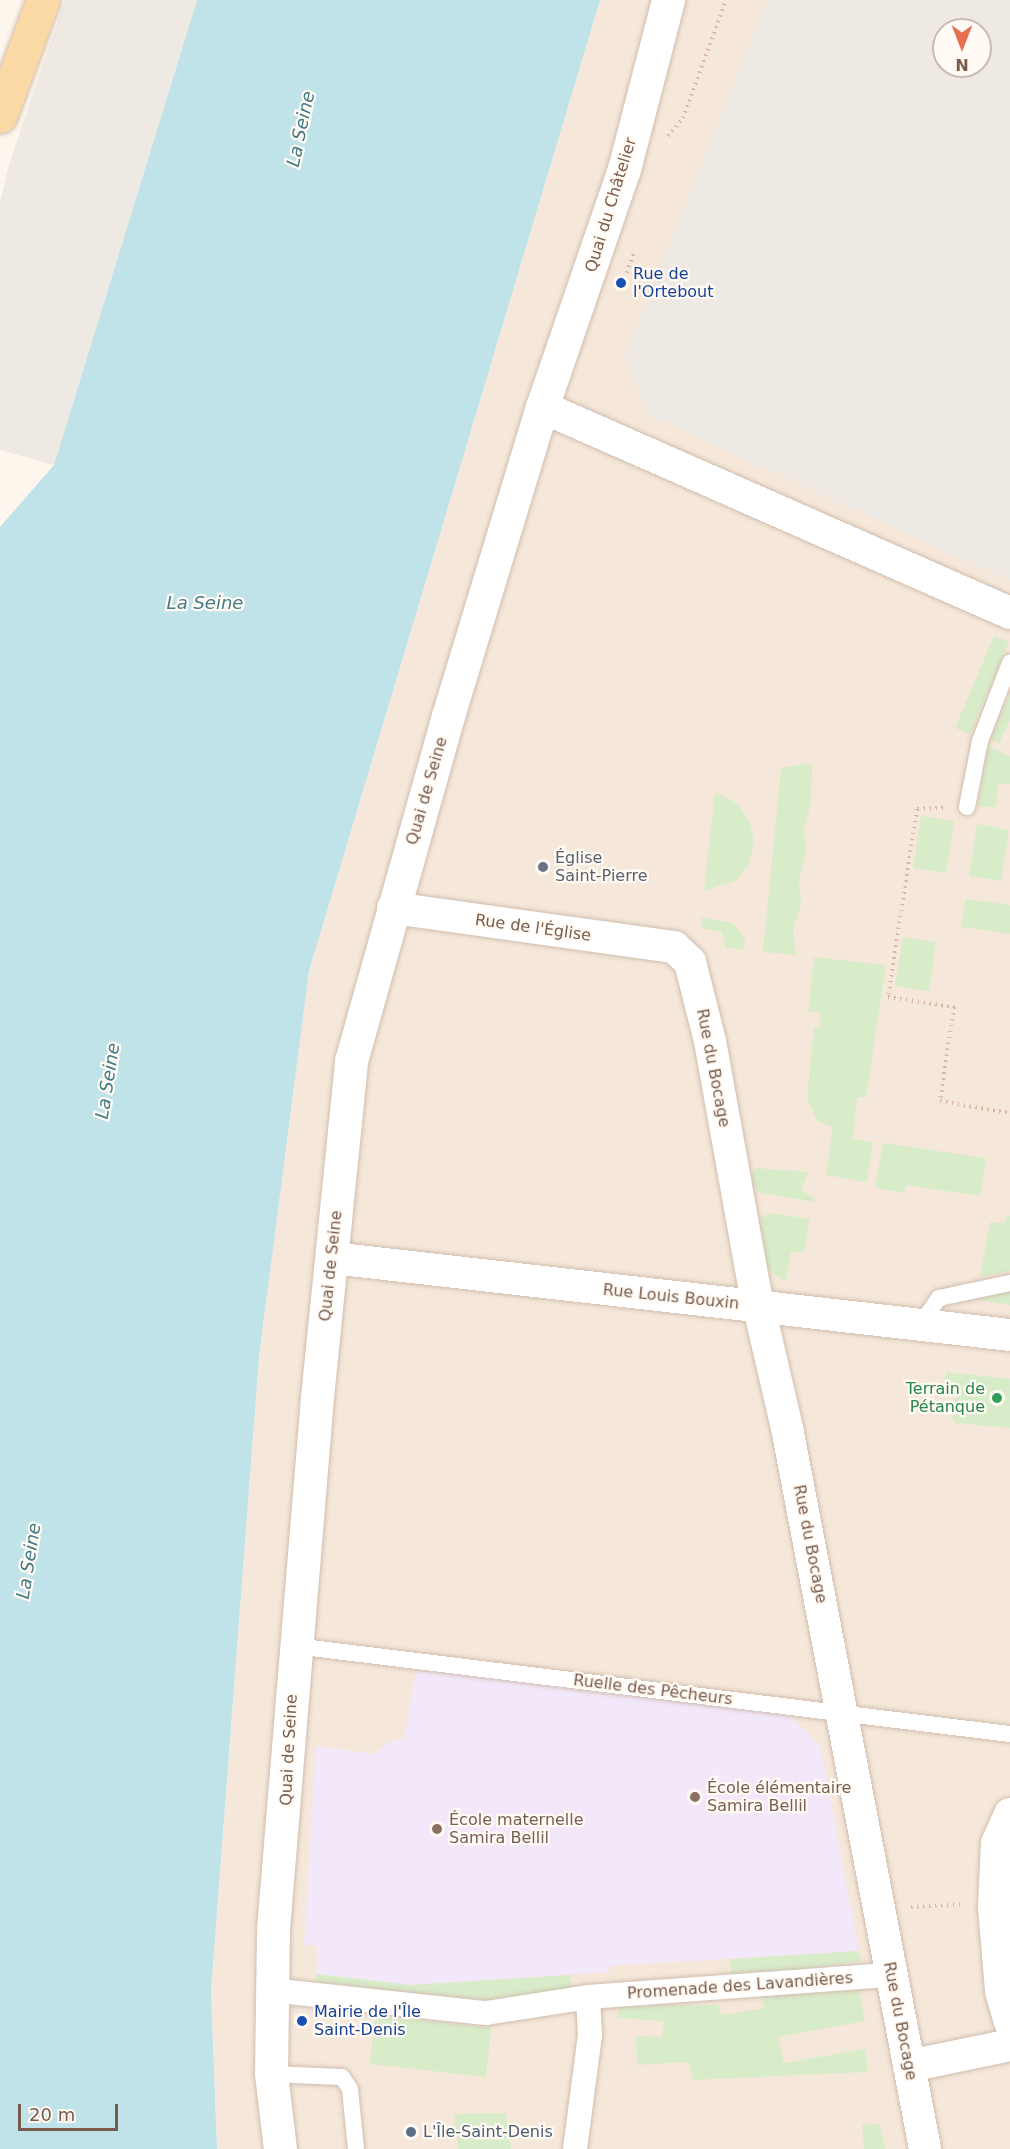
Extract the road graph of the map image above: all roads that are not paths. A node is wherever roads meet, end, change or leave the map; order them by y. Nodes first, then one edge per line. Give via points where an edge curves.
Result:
1 (43, 0) edge
2 (668, 0) edge
3 (0, 116) edge
4 (542, 407) junction
5 (1010, 613) edge
6 (1010, 663) edge
7 (967, 807) road end
8 (393, 908) junction
9 (674, 947) joint
10 (332, 1258) junction
11 (1010, 1282) edge
12 (759, 1307) junction
13 (920, 1325) junction
14 (1010, 1335) edge
15 (295, 1646) junction
16 (843, 1713) junction
17 (1010, 1734) edge
18 (1010, 1814) edge
19 (891, 1975) junction
20 (270, 1990) junction
21 (588, 1998) junction
22 (1010, 2022) edge
23 (1010, 2045) edge
24 (909, 2066) junction
25 (271, 2074) junction
26 (280, 2149) edge
27 (356, 2149) edge
28 (575, 2149) edge
29 (925, 2149) edge

1 - 3 main road
2 - 4 street, Quai du Châtelier via 624,169
4 - 5 street
4 - 8 street, Quai de Seine
6 - 7 lane via 980,741
8 - 9 street, Rue de l'Église
8 - 10 street, Quai de Seine via 351,1061
9 - 12 street, Rue du Bocage via 690,962 710,1041
10 - 12 street, Rue Louis Bouxin
10 - 15 street, Quai de Seine
11 - 13 lane via 939,1298
12 - 13 street, Rue Louis Bouxin
12 - 16 street, Rue du Bocage
13 - 14 street, Rue Louis Bouxin
15 - 16 lane, Ruelle des Pêcheurs
15 - 20 street, Quai de Seine
16 - 17 lane, Ruelle des Pêcheurs
16 - 19 street, Rue du Bocage
18 - 22 street via 998,1843 994,1907 1001,1991
19 - 21 street, Promenade des Lavandières
19 - 24 street, Rue du Bocage
20 - 21 street, Promenade des Lavandières via 486,2013
20 - 25 street, Quai de Seine
21 - 28 street via 590,2035
23 - 24 street
24 - 29 street, Rue du Bocage
25 - 26 street, Quai de Seine
25 - 27 lane via 342,2077 350,2089

